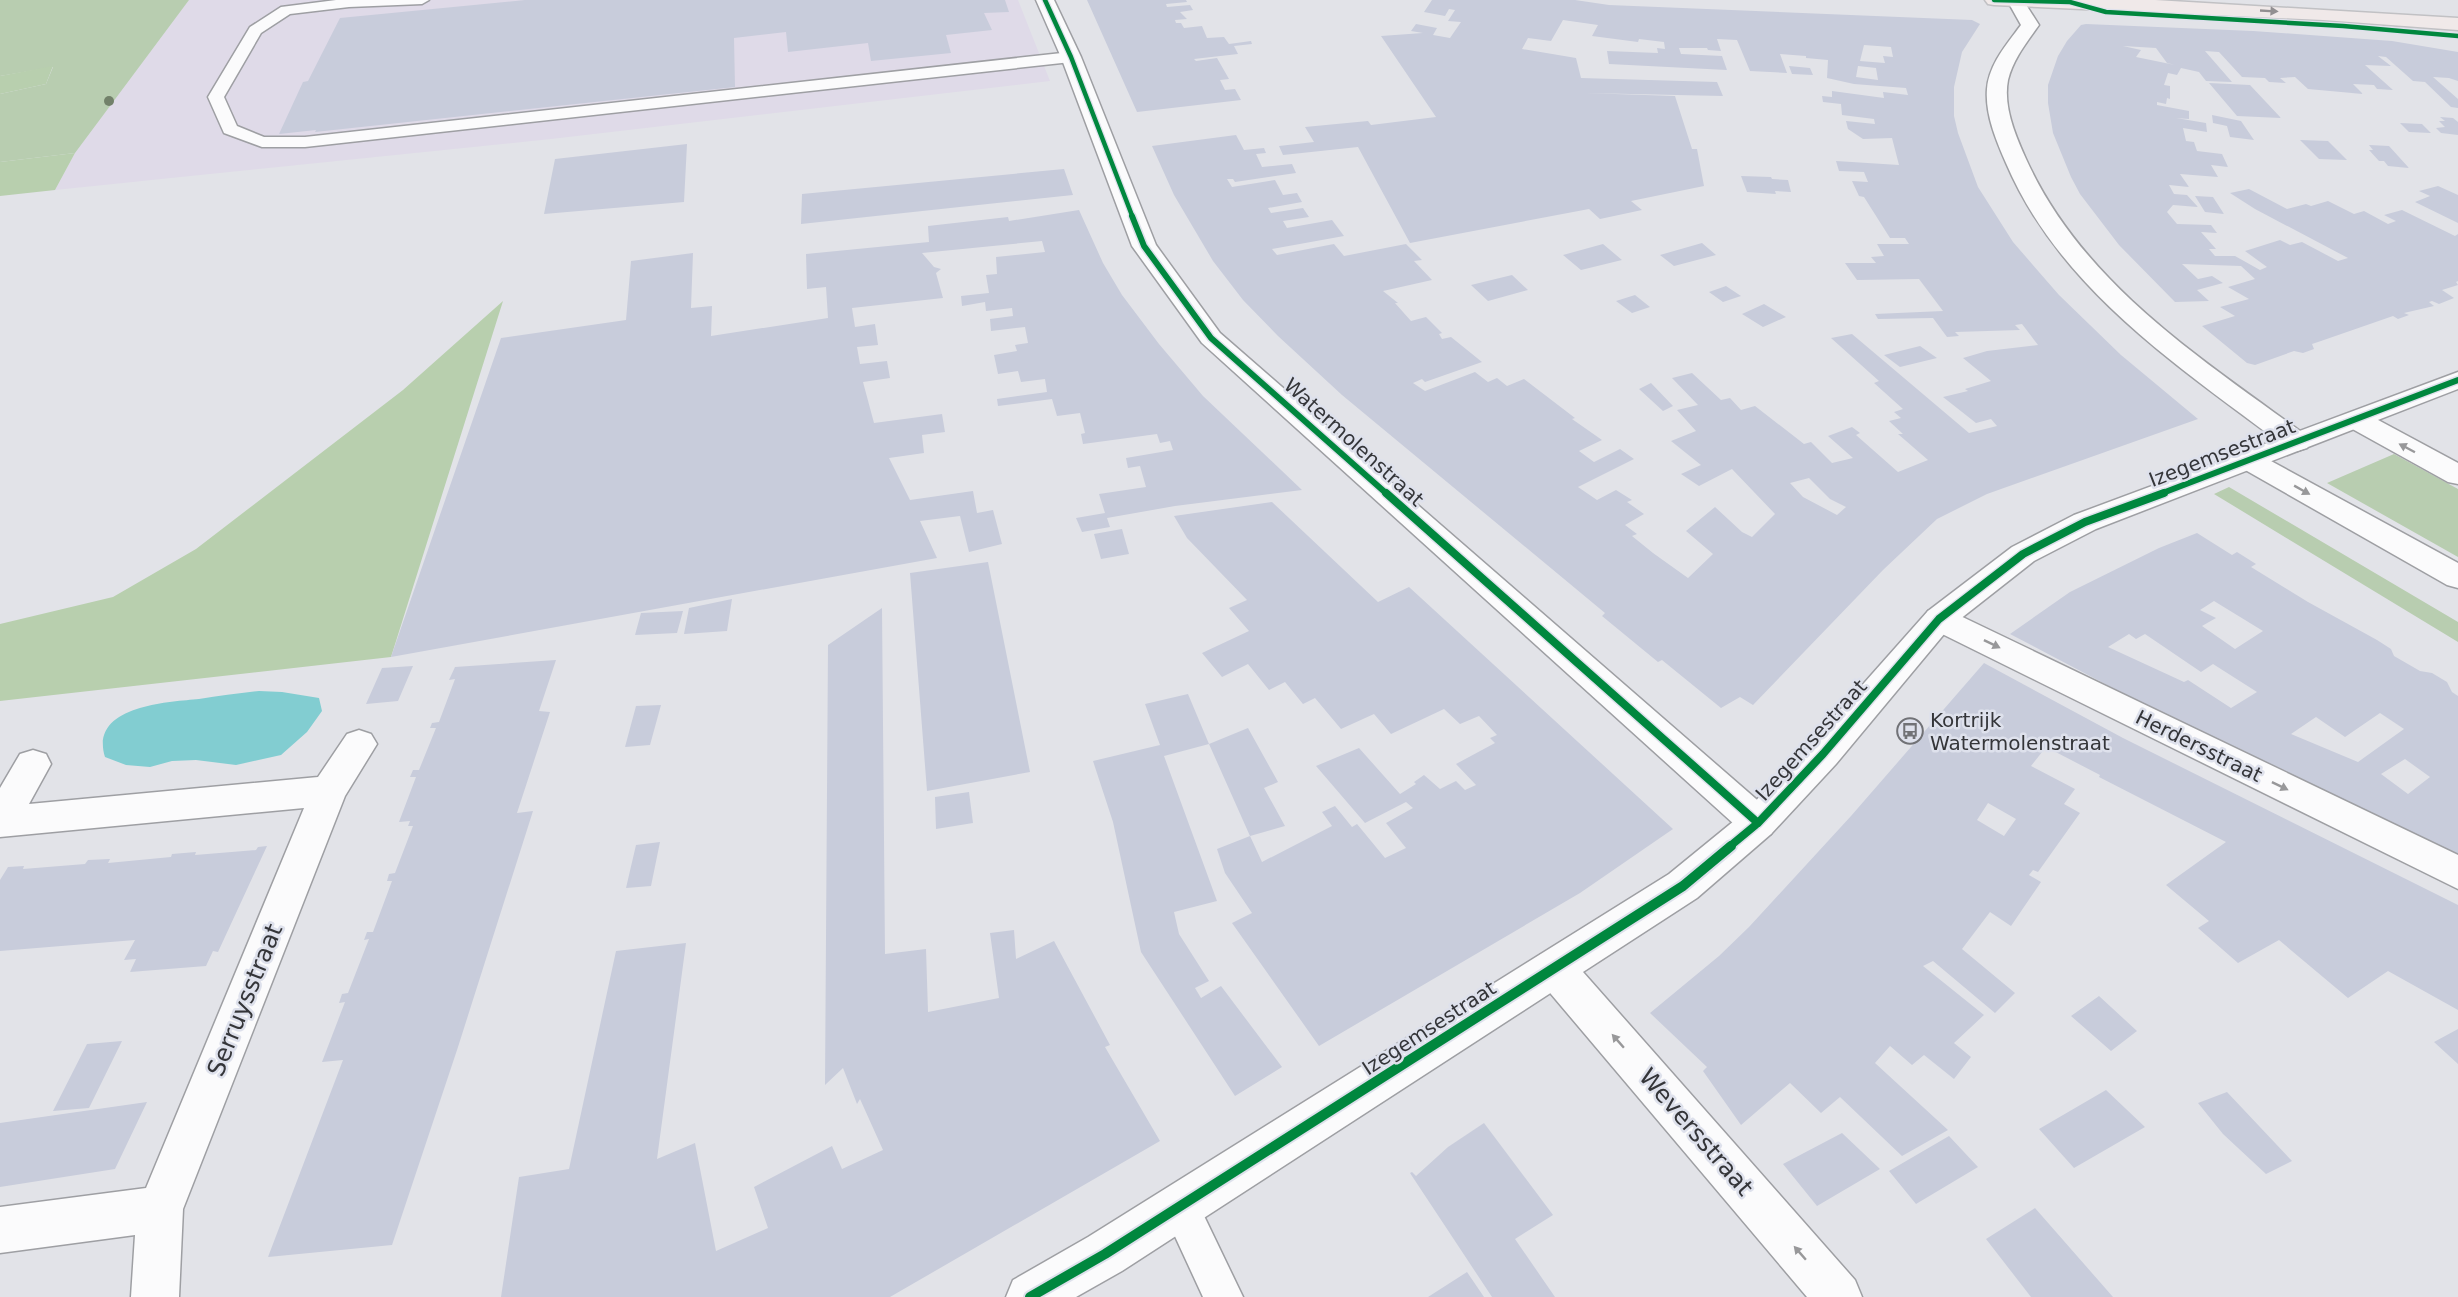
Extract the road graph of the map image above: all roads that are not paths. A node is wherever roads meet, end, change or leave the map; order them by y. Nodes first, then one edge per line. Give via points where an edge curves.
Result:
1 (422, 0) edge
2 (1045, 0) edge
3 (2005, 0) edge
4 (2130, 0) edge
5 (2070, 1) edge
6 (2106, 3) junction
7 (2458, 24) edge
8 (1071, 57) junction
9 (2458, 381) edge
10 (2357, 420) junction
11 (2297, 442) junction
12 (2250, 461) junction
13 (2458, 475) edge
14 (2458, 577) edge
15 (1939, 618) junction
16 (359, 744) dead end
17 (33, 764) dead end
18 (329, 791) junction
19 (0, 821) edge
20 (1758, 824) junction
21 (2458, 873) edge
22 (1554, 968) junction
23 (1180, 1206) junction
24 (160, 1209) junction
25 (0, 1230) edge
26 (155, 1297) edge
27 (1030, 1297) edge
28 (1223, 1297) edge
29 (1838, 1297) edge

1 - 8 lane via 286,10 255,30 216,97 230,129 262,142 305,142
2 - 8 street, Watermolenstraat
3 - 5 main road
3 - 11 street via 2030,25 2003,64 1997,88 1999,117 2030,195 2075,256 2143,326
4 - 6 main road
5 - 6 main road
6 -> 7 main road
8 - 20 street, Watermolenstraat via 1144,246 1211,338
9 - 10 street, Izegemsestraat
10 - 11 street, Izegemsestraat
13 -> 10 street
11 - 12 street, Izegemsestraat
12 -> 14 street
12 - 15 street, Izegemsestraat via 2085,522 2023,554
15 - 20 street, Izegemsestraat
15 -> 21 street, Herdersstraat
16 - 18 street, Serruysstraat
17 - 19 street
18 - 19 street
18 - 24 street, Serruysstraat
20 - 22 street, Izegemsestraat via 1683,886
22 - 23 street, Izegemsestraat
29 -> 22 street, Weversstraat
23 - 27 street, Izegemsestraat
23 - 28 lane
24 - 25 street
24 - 26 street, Serruysstraat

